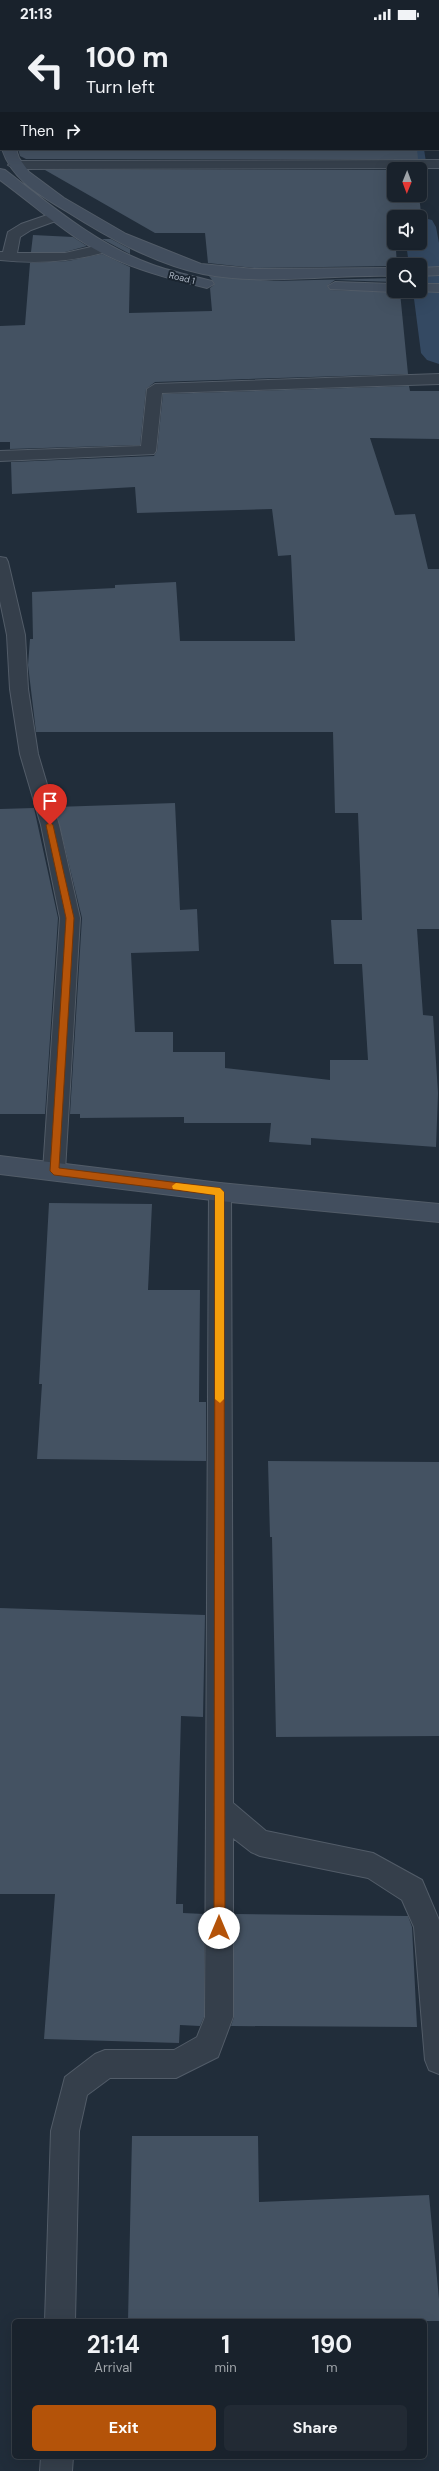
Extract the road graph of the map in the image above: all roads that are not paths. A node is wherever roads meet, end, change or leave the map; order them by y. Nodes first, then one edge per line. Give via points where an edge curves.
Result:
1 (9, 150) edge
2 (439, 164) edge
3 (17, 168) junction
4 (0, 173) edge
5 (56, 216) junction
6 (104, 248) junction
7 (4, 257) edge
8 (439, 271) edge
9 (387, 272) edge
10 (427, 272) edge
11 (387, 288) edge
12 (427, 288) edge
13 (439, 288) edge
14 (439, 379) edge
15 (0, 456) edge
16 (0, 562) edge
17 (0, 1164) edge
18 (54, 1171) junction
19 (220, 1192) junction
20 (439, 1213) edge
21 (220, 1809) junction
22 (439, 2060) edge
23 (60, 2319) edge
24 (57, 2459) edge
25 (56, 2471) edge

1 - 3 street via 11,160
2 - 3 street
3 - 9 street via 53,197 112,234 142,248 206,270 255,273
4 - 5 street, Road 1
5 - 6 street, Road 1
5 - 7 street via 26,227 14,236
6 - 7 street via 77,257 60,259
6 - 11 street, Road 1 via 148,268 208,284
8 - 10 street
12 - 13 street
14 - 15 street via 155,389 148,451
16 - 18 street via 16,636 19,689 29,754 50,825 70,918
17 - 18 street
18 - 19 street
19 - 20 street
19 - 21 street
21 - 22 street via 260,1843 373,1866 412,1890 428,1926
21 - 23 street via 219,2018 208,2047 176,2064 105,2064 75,2087 65,2131
24 - 25 street

